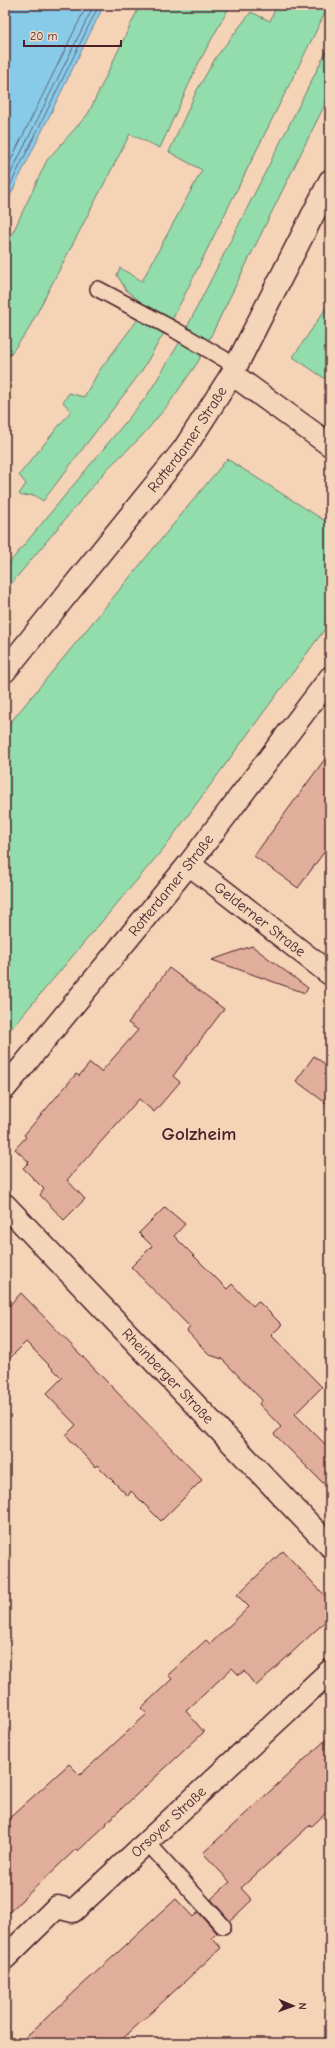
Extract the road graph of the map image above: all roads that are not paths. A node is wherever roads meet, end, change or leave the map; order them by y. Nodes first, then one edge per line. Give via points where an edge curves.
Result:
1 (330, 182) edge
2 (98, 289) dead end
3 (234, 370) junction
4 (330, 445) edge
5 (5, 671) edge
6 (330, 678) edge
7 (189, 864) junction
8 (330, 974) edge
9 (5, 1088) edge
10 (5, 1205) edge
11 (330, 1546) edge
12 (330, 1671) edge
13 (147, 1842) junction
14 (223, 1926) dead end
15 (5, 1958) edge

1 - 3 street, Rotterdamer Straße
2 - 3 lane via 175,330
3 - 4 street
3 - 5 street, Rotterdamer Straße via 184,449
6 - 7 street, Rotterdamer Straße
7 - 8 street, Gelderner Straße
7 - 9 street, Rotterdamer Straße
10 - 11 street, Rheinberger Straße
12 - 13 street, Orsoyer Straße
13 - 14 lane
13 - 15 street, Orsoyer Straße via 73,1911 57,1907

